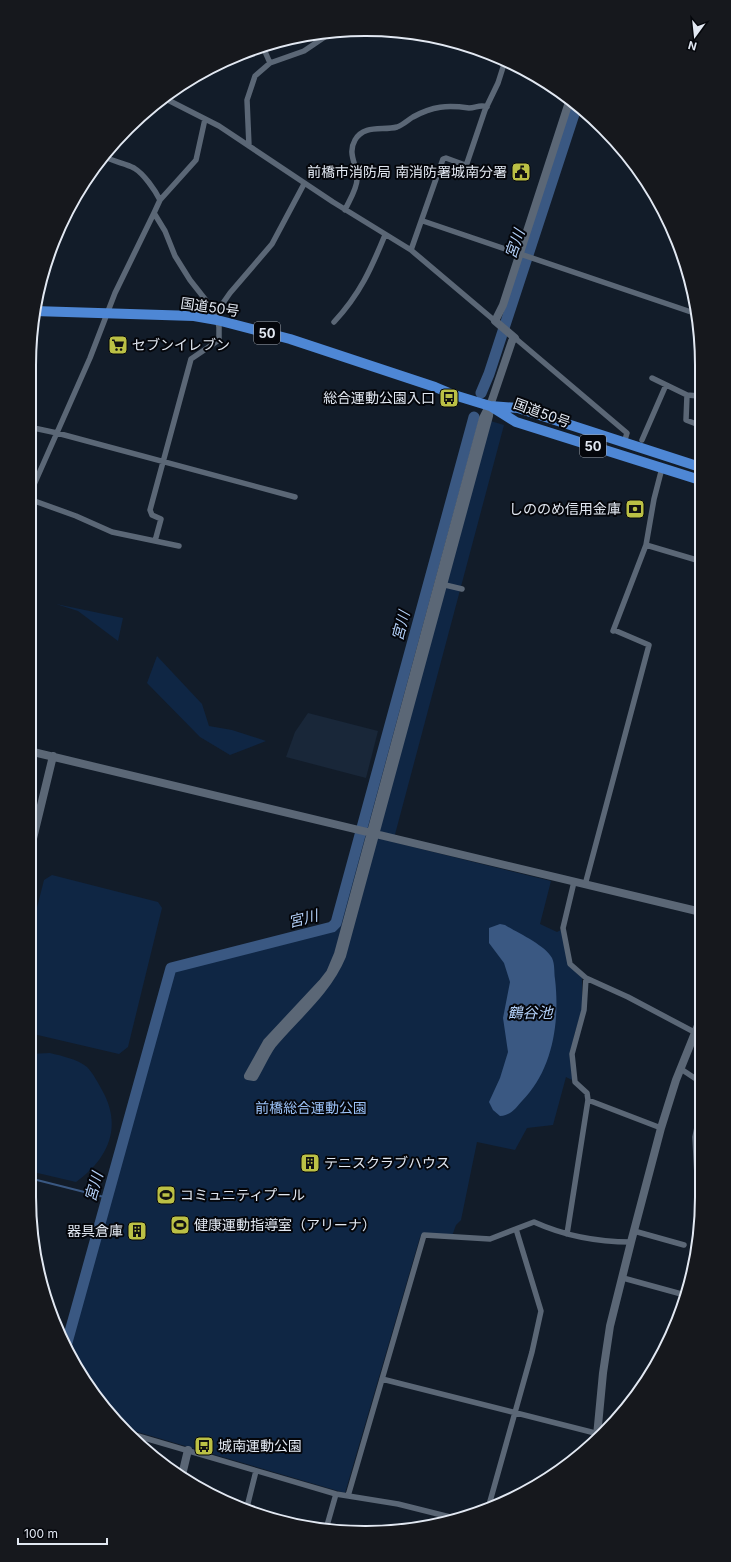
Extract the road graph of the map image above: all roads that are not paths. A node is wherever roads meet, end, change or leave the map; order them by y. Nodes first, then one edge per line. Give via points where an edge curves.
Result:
1 (322, 39) edge
2 (265, 51) edge
3 (270, 62) junction
4 (503, 66) edge
5 (170, 101) edge
6 (568, 106) edge
7 (487, 107) junction
8 (205, 119) junction
9 (249, 146) junction
10 (109, 159) edge
11 (304, 184) junction
12 (160, 200) junction
13 (345, 210) junction
14 (154, 213) junction
15 (422, 221) junction
16 (385, 235) junction
17 (411, 250) junction
18 (521, 254) junction
19 (41, 311) edge
20 (691, 312) edge
21 (108, 314) junction
22 (217, 317) junction
23 (334, 322) dead end
24 (498, 323) junction
25 (512, 336) junction
26 (652, 378) dead end
27 (666, 385) junction
28 (687, 395) junction
29 (695, 396) edge
30 (490, 406) junction
31 (695, 423) edge
32 (36, 428) edge
33 (57, 433) junction
34 (642, 440) dead end
35 (624, 443) junction
36 (164, 462) junction
37 (695, 465) edge
38 (662, 468) junction
39 (695, 478) edge
40 (36, 480) edge
41 (295, 497) dead end
42 (36, 502) edge
43 (155, 541) junction
44 (646, 545) junction
45 (179, 546) dead end
46 (695, 560) edge
47 (441, 583) junction
48 (462, 589) dead end
49 (36, 752) edge
50 (53, 756) junction
51 (36, 826) edge
52 (371, 833) junction
53 (574, 882) junction
54 (585, 884) junction
55 (695, 911) edge
56 (586, 978) junction
57 (695, 1032) edge
58 (695, 1035) edge
59 (681, 1069) junction
60 (695, 1078) edge
61 (588, 1100) junction
62 (661, 1128) junction
63 (516, 1229) junction
64 (634, 1231) junction
65 (567, 1234) junction
66 (631, 1242) junction
67 (684, 1245) dead end
68 (623, 1278) junction
69 (681, 1294) edge
70 (382, 1379) junction
71 (514, 1412) junction
72 (599, 1428) edge
73 (593, 1434) edge
74 (141, 1437) edge
75 (188, 1450) junction
76 (183, 1471) edge
77 (256, 1471) junction
78 (336, 1494) junction
79 (348, 1496) junction
80 (490, 1502) edge
81 (248, 1504) edge
82 (446, 1516) edge
83 (328, 1524) edge

1 - 3 street via 304,51
2 - 3 street
3 - 9 street via 254,76 248,94
4 - 7 street
5 - 8 street
6 - 18 street
7 - 13 street via 441,106 413,117 398,127 379,127 359,135 351,154 358,180
7 - 15 street via 467,164 443,159
8 - 9 street
8 - 12 street via 196,160
9 - 11 street
10 - 12 street via 138,171
11 - 13 street
11 - 22 street via 272,244 230,293
12 - 14 street
13 - 16 street
14 - 21 street via 115,293
14 - 22 street via 190,280
15 - 17 street
15 - 18 street
16 - 17 street
16 - 23 street via 359,292
17 - 24 street
18 - 20 street
18 - 24 street
19 - 21 highway, 国道50号 / 50
21 - 22 highway, 国道50号 / 50
21 - 33 street
22 - 30 highway, 国道50号 / 50
22 - 36 street via 219,340 191,359
24 - 25 street
25 - 30 street
25 - 35 street via 627,433
26 - 27 street
27 - 28 street
27 - 34 street
28 - 29 street
28 - 31 street via 686,420
30 - 35 highway, 国道50号 / 50 via 518,408
30 - 38 highway, 国道50号 / 50 via 516,422
30 - 47 street via 483,418
32 - 33 street
33 - 36 street
33 - 40 street
35 - 37 highway, 国道50号 / 50
36 - 41 street
36 - 43 street via 150,512 161,519
38 - 39 highway, 国道50号 / 50
38 - 44 street
42 - 43 street via 112,532
43 - 45 street
44 - 46 street
44 - 54 street via 614,631 649,646
47 - 48 street
47 - 52 street
49 - 50 street
50 - 51 street
50 - 52 street
52 - 52 street via 345,950 337,968 326,985 272,1046 254,1078 248,1076 267,1042 330,973 341,944
52 - 53 street
53 - 54 street
53 - 56 street via 563,928 570,964
54 - 55 street
56 - 57 street
56 - 61 street via 584,1010 572,1054 575,1082 587,1093
58 - 59 street
59 - 60 street
59 - 62 street
61 - 62 street
61 - 65 street
62 - 64 street
63 - 65 street via 534,1222
63 - 70 street via 490,1239 424,1236
63 - 71 street via 541,1311
64 - 66 street
64 - 67 street
65 - 66 street via 605,1242
66 - 68 street
68 - 69 street
68 - 72 street via 610,1326
70 - 71 street
70 - 79 street
71 - 73 street
71 - 80 street
74 - 75 street
75 - 76 street
75 - 77 street
77 - 78 street
77 - 81 street
78 - 79 street
78 - 83 street
79 - 82 street via 398,1504

